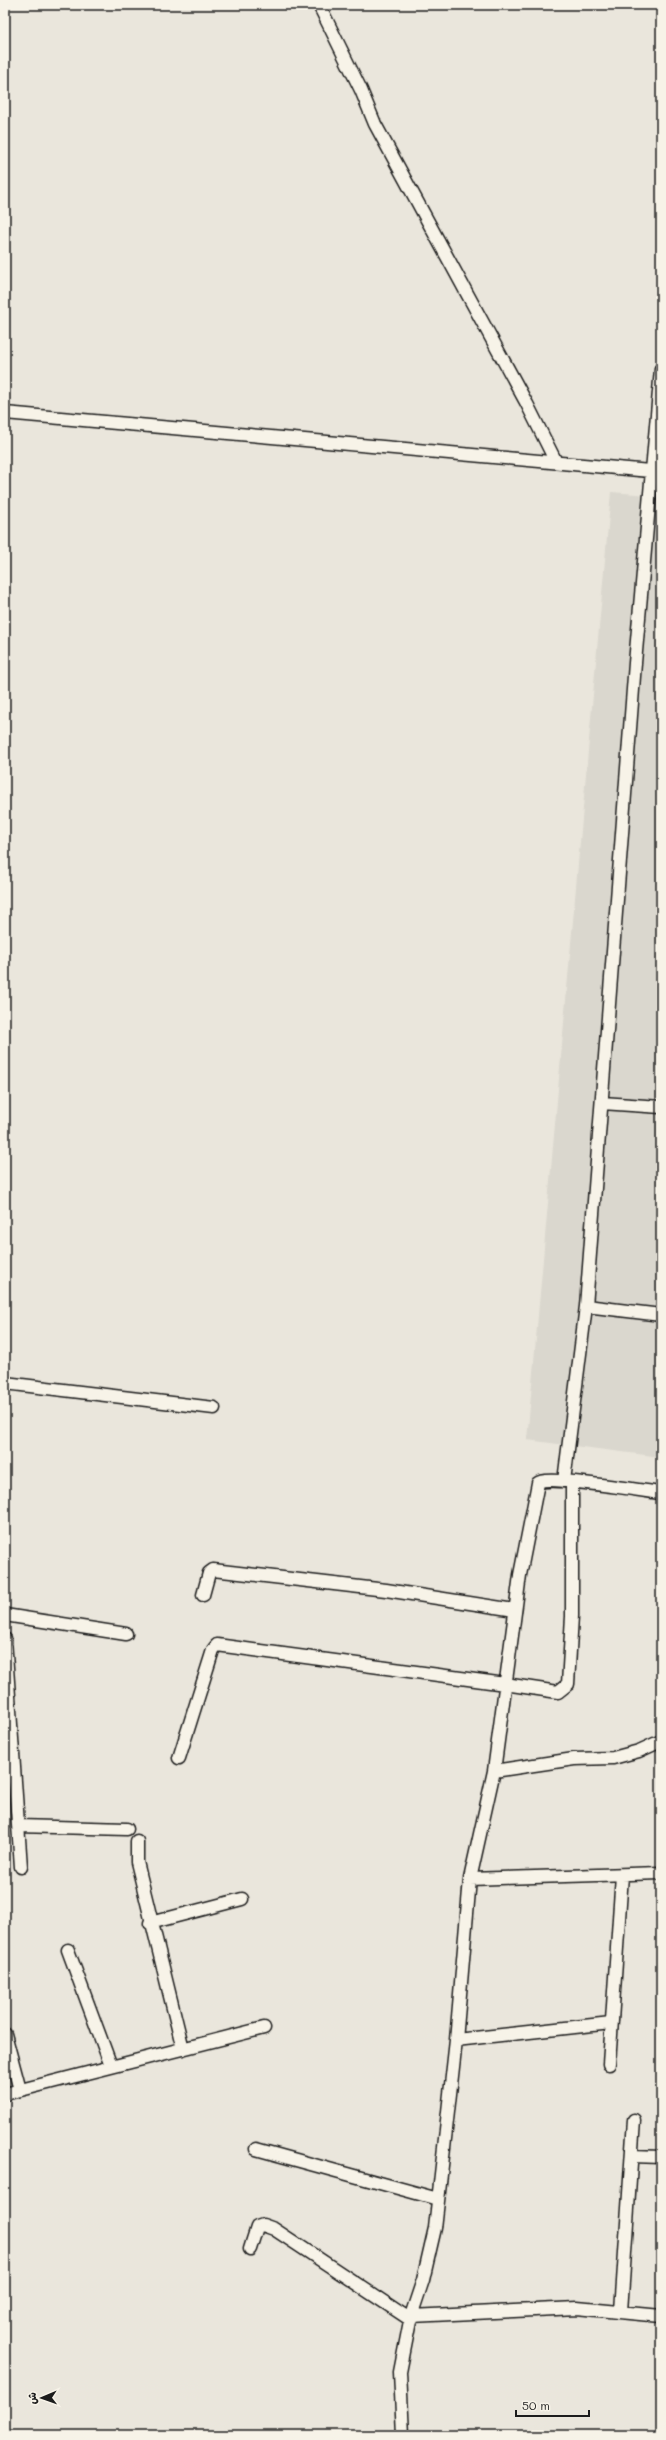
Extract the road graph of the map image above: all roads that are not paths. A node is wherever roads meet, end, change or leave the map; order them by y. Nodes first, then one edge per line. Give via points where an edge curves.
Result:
1 (319, 5) edge
2 (661, 370) edge
3 (5, 413) edge
4 (556, 462) junction
5 (657, 471) edge
6 (602, 1103) junction
7 (661, 1107) edge
8 (586, 1306) junction
9 (661, 1315) edge
10 (5, 1383) edge
11 (214, 1408) dead end
12 (568, 1481) junction
13 (661, 1493) edge
14 (203, 1595) dead end
15 (515, 1610) junction
16 (5, 1614) edge
17 (126, 1634) dead end
18 (5, 1639) edge
19 (505, 1684) junction
20 (661, 1741) edge
21 (180, 1758) dead end
22 (494, 1771) junction
23 (18, 1826) junction
24 (127, 1830) dead end
25 (137, 1841) dead end
26 (21, 1867) dead end
27 (661, 1873) edge
28 (622, 1875) junction
29 (470, 1879) junction
30 (242, 1899) dead end
31 (150, 1923) junction
32 (68, 1950) dead end
33 (611, 2023) junction
34 (264, 2028) dead end
35 (5, 2034) edge
36 (456, 2040) junction
37 (182, 2050) junction
38 (609, 2064) dead end
39 (111, 2066) junction
40 (20, 2090) junction
41 (5, 2094) edge
42 (634, 2120) dead end
43 (256, 2149) dead end
44 (632, 2156) junction
45 (661, 2157) edge
46 (438, 2199) junction
47 (250, 2249) dead end
48 (621, 2311) junction
49 (661, 2316) edge
50 (411, 2318) junction
51 (403, 2435) edge

1 - 4 street via 375,124
2 - 5 street
3 - 4 street
4 - 5 street
5 - 6 street via 635,663
6 - 7 street
6 - 8 street
8 - 9 street
8 - 12 street
10 - 11 street
12 - 13 street
12 - 15 street via 544,1480 538,1483
12 - 19 street via 572,1616 568,1684 558,1692
14 - 15 street via 209,1573 213,1570 386,1590
15 - 19 street
16 - 17 street
18 - 23 street
19 - 21 street via 217,1645 213,1650
19 - 22 street
20 - 22 street via 639,1751 613,1758 574,1760
22 - 29 street
23 - 24 street
23 - 26 street
25 - 31 street via 136,1862
27 - 28 street
28 - 29 street
28 - 33 street
29 - 36 street
30 - 31 street
31 - 37 street
32 - 39 street
33 - 36 street
33 - 38 street
34 - 37 street
35 - 40 street
36 - 46 street
37 - 39 street
39 - 40 street
40 - 41 street
42 - 44 street
43 - 46 street
44 - 45 street
44 - 48 street
46 - 50 street via 430,2251
47 - 50 street via 258,2227 263,2225 274,2229
48 - 49 street
48 - 50 street via 577,2308
50 - 51 street via 400,2372

